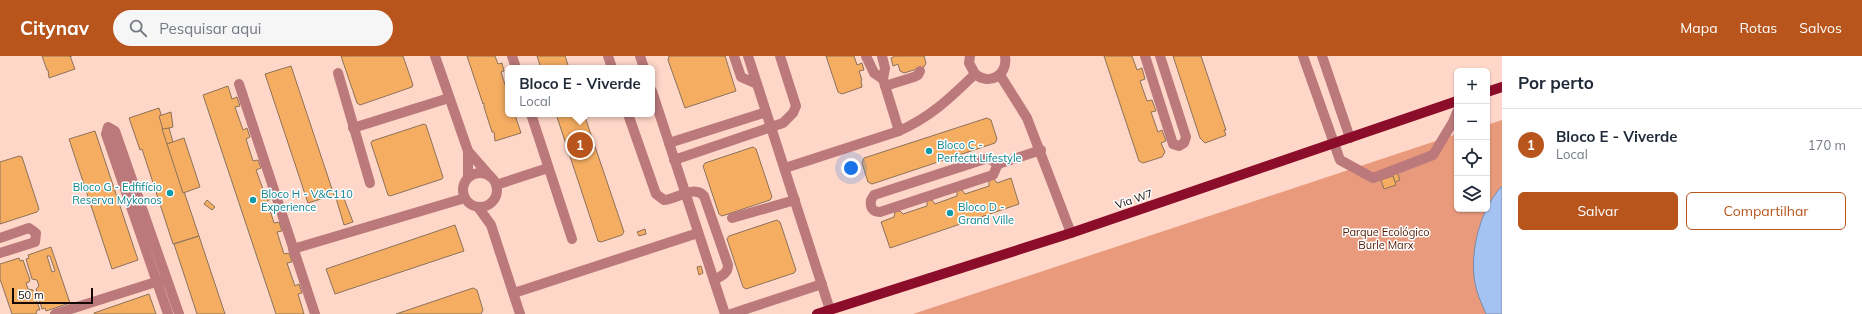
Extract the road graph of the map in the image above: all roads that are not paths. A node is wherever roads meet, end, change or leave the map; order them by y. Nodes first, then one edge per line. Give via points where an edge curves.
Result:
1 (435, 56) edge
2 (734, 56) edge
3 (748, 56) edge
4 (780, 56) edge
5 (866, 56) edge
6 (882, 56) edge
7 (970, 56) edge
8 (1005, 56) edge
9 (1145, 56) edge
10 (1160, 56) edge
11 (1303, 56) edge
12 (1322, 56) edge
13 (920, 71) dead end
14 (338, 73) dead end
15 (975, 74) junction
16 (1000, 75) junction
17 (884, 83) junction
18 (239, 84) dead end
19 (757, 84) junction
20 (1502, 87) edge
21 (1490, 91) edge
22 (449, 98) junction
23 (655, 100) edge
24 (1454, 102) edge
25 (766, 112) junction
26 (532, 117) edge
27 (629, 117) edge
28 (1454, 117) edge
29 (353, 128) junction
30 (772, 128) junction
31 (899, 131) junction
32 (1350, 138) junction
33 (669, 143) junction
34 (1334, 144) junction
35 (1040, 150) junction
36 (468, 151) junction
37 (674, 160) junction
38 (998, 164) junction
39 (548, 168) junction
40 (785, 168) junction
41 (490, 176) junction
42 (468, 177) junction
43 (370, 183) dead end
44 (496, 185) junction
45 (684, 193) junction
46 (465, 198) junction
47 (494, 199) junction
48 (795, 200) junction
49 (478, 207) junction
50 (732, 218) dead end
51 (491, 225) junction
52 (698, 233) junction
53 (1071, 233) junction
54 (0, 238) edge
55 (572, 238) dead end
56 (293, 249) junction
57 (0, 253) edge
58 (162, 280) junction
59 (714, 280) junction
60 (822, 284) junction
61 (514, 293) junction
62 (830, 310) junction
63 (56, 314) edge
64 (168, 314) edge
65 (179, 314) edge
66 (315, 314) edge
67 (520, 314) edge
68 (725, 314) edge
69 (731, 314) edge
70 (817, 314) edge

1 - 22 street
2 - 19 street via 741,77
3 - 19 street
4 - 30 street via 796,106 788,120
5 - 17 street via 874,73
6 - 17 street via 885,68
7 - 15 street
8 - 16 street via 1005,67
9 - 10 street via 1173,144 1179,146 1184,143 1186,137
11 - 34 street
12 - 32 street
13 - 17 street via 914,77
14 - 29 street
15 - 16 street via 987,80
15 - 31 street via 930,115
16 - 35 street via 1027,118
17 - 31 street
18 - 56 street
19 - 25 street
20 - 21 main road
22 - 29 street
22 - 36 street
23 - 33 street
24 - 32 main road, Via W7
25 - 30 street
25 - 33 street
26 - 39 street
27 - 45 street via 656,194 668,200
28 - 34 street via 1433,155 1373,178 1340,160
29 - 43 street
30 - 37 street
30 - 40 street
31 - 40 street
32 - 34 main road, Via W7
33 - 37 street
34 - 53 main road, Via W7
35 - 38 street
35 - 53 street
36 - 41 street
36 - 42 street
37 - 45 street
38 - 38 street via 988,158 874,195 870,200 871,207 880,212 993,175
39 - 44 street
39 - 55 street
40 - 48 street
41 - 42 street via 479,172
41 - 44 street
42 - 46 street via 463,187
44 - 47 street
45 - 52 street
45 - 59 street via 697,192 704,196 728,265 725,274
46 - 49 street via 473,206
46 - 56 street
47 - 49 street via 488,205
47 - 51 street
48 - 50 street
48 - 60 street
49 - 51 street
51 - 61 street
52 - 59 street
52 - 61 street
53 - 62 main road, Via W7
54 - 57 street via 29,228 36,233 35,242
56 - 66 street
58 - 58 street via 115,132 108,127 106,134
58 - 63 street
58 - 64 street
58 - 65 street
59 - 68 street
60 - 62 street
60 - 69 street
61 - 67 street
62 - 70 main road, Via W7

